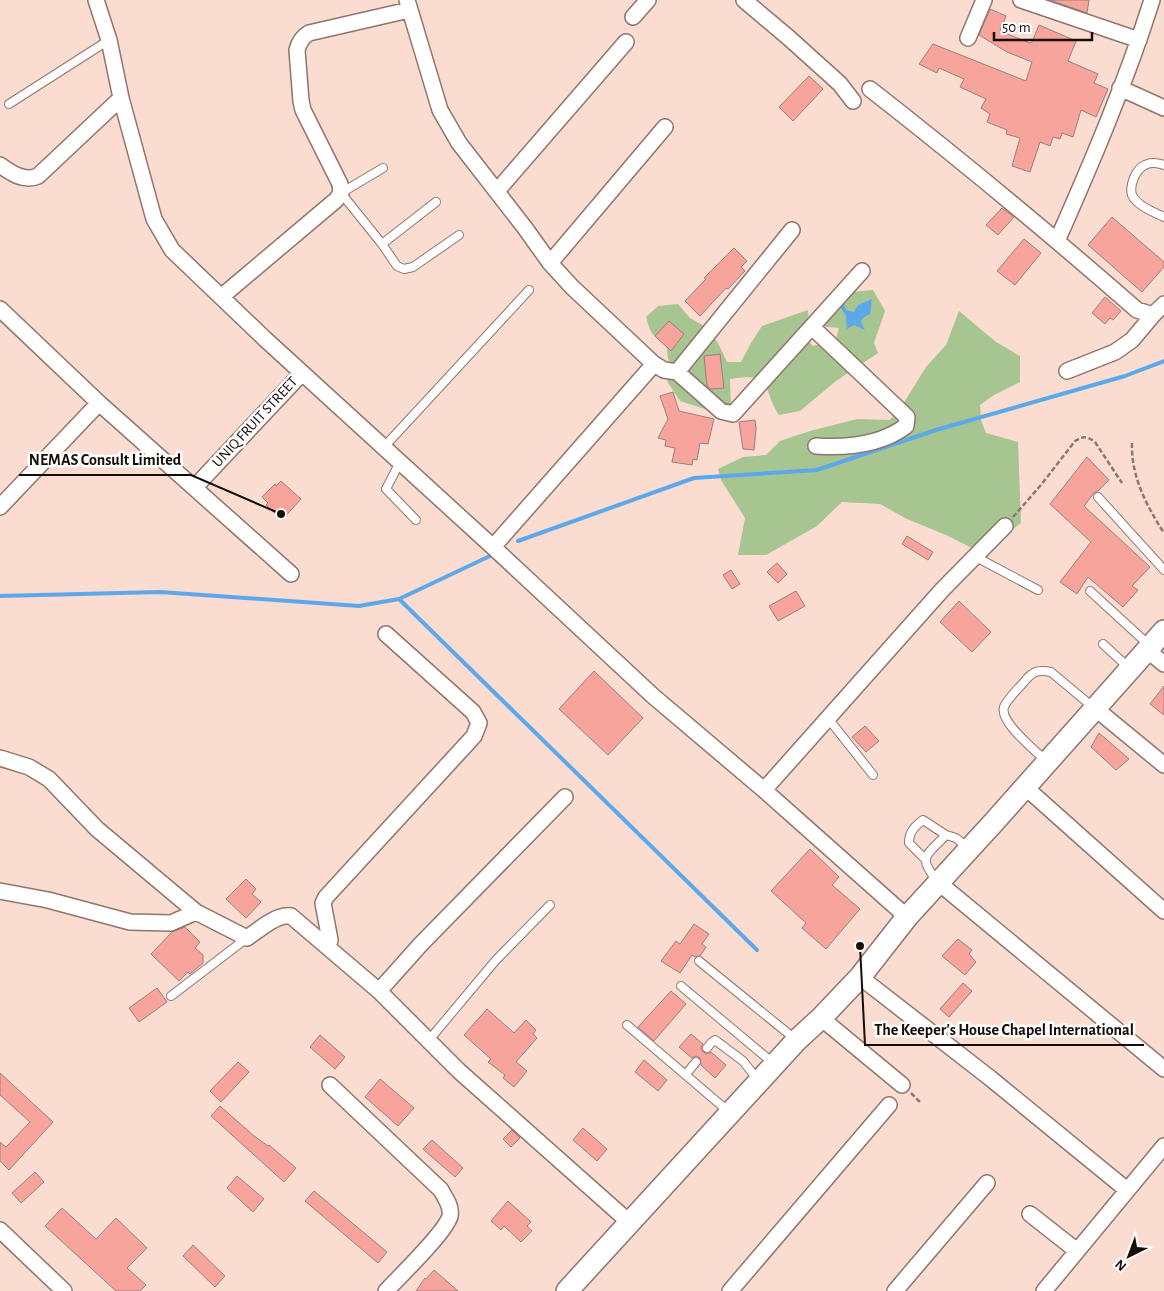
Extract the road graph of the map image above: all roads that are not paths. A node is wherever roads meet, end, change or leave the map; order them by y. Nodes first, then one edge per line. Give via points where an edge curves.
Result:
1 (96, 0) edge
2 (648, 0) edge
3 (744, 0) edge
4 (984, 0) edge
5 (1021, 0) edge
6 (1152, 0) edge
7 (408, 5) edge
8 (632, 17) dead end
9 (968, 38) dead end
10 (109, 40) junction
11 (1139, 40) junction
12 (626, 42) dead end
13 (1120, 88) junction
14 (870, 90) dead end
15 (121, 98) junction
16 (853, 101) dead end
17 (9, 104) dead end
18 (1164, 108) edge
19 (665, 127) dead end
20 (0, 165) edge
21 (1164, 165) edge
22 (383, 168) dead end
23 (497, 191) junction
24 (341, 194) junction
25 (436, 202) dead end
26 (1164, 217) edge
27 (792, 230) dead end
28 (459, 235) dead end
29 (1058, 241) junction
30 (382, 244) junction
31 (550, 263) junction
32 (862, 271) dead end
33 (529, 290) dead end
34 (221, 297) junction
35 (1164, 304) edge
36 (0, 309) edge
37 (1153, 315) junction
38 (812, 328) junction
39 (654, 364) junction
40 (1067, 371) dead end
41 (677, 372) junction
42 (302, 373) junction
43 (99, 403) junction
44 (816, 446) dead end
45 (384, 448) junction
46 (400, 462) junction
47 (195, 487) junction
48 (1098, 497) dead end
49 (0, 506) edge
50 (416, 520) dead end
51 (1005, 526) road end
52 (493, 547) junction
53 (974, 556) junction
54 (1164, 570) edge
55 (291, 574) dead end
56 (1038, 590) dead end
57 (1090, 590) dead end
58 (386, 634) dead end
59 (1154, 642) edge
60 (1103, 644) dead end
61 (1164, 664) edge
62 (1130, 669) junction
63 (1096, 709) junction
64 (827, 717) junction
65 (0, 758) edge
66 (1048, 762) junction
67 (1164, 765) edge
68 (873, 775) dead end
69 (1025, 787) junction
70 (764, 790) junction
71 (565, 797) dead end
72 (946, 835) junction
73 (970, 849) junction
74 (925, 859) junction
75 (939, 883) junction
76 (0, 891) edge
77 (550, 905) dead end
78 (196, 912) junction
79 (1164, 912) edge
80 (907, 917) junction
81 (247, 938) junction
82 (328, 947) junction
83 (699, 961) dead end
84 (860, 977) junction
85 (681, 986) dead end
86 (379, 991) junction
87 (171, 996) dead end
88 (821, 1018) junction
89 (627, 1025) dead end
90 (429, 1040) junction
91 (797, 1040) junction
92 (708, 1048) dead end
93 (696, 1062) dead end
94 (775, 1064) junction
95 (1164, 1070) edge
96 (686, 1074) junction
97 (759, 1082) junction
98 (330, 1085) dead end
99 (902, 1086) dead end
100 (889, 1105) dead end
101 (730, 1113) junction
102 (1164, 1146) edge
103 (987, 1183) dead end
104 (1127, 1190) junction
105 (1030, 1214) dead end
106 (629, 1222) junction
107 (0, 1230) edge
108 (1077, 1250) junction
109 (64, 1291) edge
110 (386, 1291) edge
111 (567, 1291) edge
112 (730, 1291) edge
113 (895, 1291) edge
114 (1044, 1291) edge

1 - 10 street
2 - 8 street
3 - 16 street via 840,84
4 - 9 street
5 - 11 street
6 - 11 street
7 - 23 street via 440,110 460,143
7 - 24 street via 309,33 299,42 303,110 340,184
10 - 15 street
10 - 17 lane
11 - 13 street
12 - 23 street
13 - 18 street
13 - 29 street
14 - 29 street
15 - 20 street via 38,176 23,178
15 - 34 street via 154,219 172,250
19 - 31 street
21 - 26 lane via 1156,162 1144,165 1131,187 1138,202
22 - 24 lane
23 - 31 street
24 - 30 lane
24 - 34 street
25 - 30 lane
27 - 41 street
28 - 30 lane via 413,267 404,269 397,266
29 - 37 street via 1137,310
31 - 39 street
32 - 38 street
33 - 45 lane
34 - 42 street
35 - 37 street
36 - 43 street
37 - 40 street via 1132,340 1115,352
38 - 41 street via 733,414 721,412
38 - 44 street via 908,417 906,426 897,433 858,446
39 - 41 street
39 - 52 street
42 - 45 street
42 - 47 street, UNIQ FRUIT STREET
43 - 47 street
43 - 49 street
45 - 46 street
46 - 50 lane via 386,489
46 - 52 street
47 - 55 street
48 - 54 lane
51 - 53 street
52 - 70 street via 653,696
53 - 56 lane
53 - 64 street
57 - 59 lane
58 - 82 street via 473,712 479,723 474,736 326,897 322,903 330,940
59 - 61 street
59 - 62 street
60 - 62 lane
62 - 63 street
63 - 66 street
63 - 66 lane via 1050,672 1036,671 1030,676 1004,706 1004,714 1011,728
63 - 67 street
64 - 68 lane
64 - 70 street
65 - 78 street via 30,767 50,778 96,829
66 - 69 street
69 - 73 street
69 - 79 street
70 - 80 street
71 - 86 street via 420,944
72 - 73 lane
72 - 74 lane
72 - 74 lane via 924,820 914,828 908,843
73 - 75 street
74 - 75 lane via 926,866
75 - 80 street
75 - 95 street
76 - 78 street via 130,922 171,923
77 - 90 lane via 496,960
78 - 81 street
80 - 84 street
81 - 82 street via 287,915
81 - 87 lane
82 - 86 street
83 - 91 lane
84 - 88 street
84 - 104 street
85 - 94 lane
86 - 90 street
88 - 91 street
88 - 99 street
89 - 96 lane
90 - 106 street
91 - 94 street
92 - 97 lane via 715,1040 743,1061
93 - 96 lane
94 - 97 street
96 - 101 lane
97 - 101 street
98 - 110 street via 441,1190 450,1205 450,1215 442,1230
100 - 112 street
101 - 106 street
102 - 104 street
103 - 113 street
104 - 108 street
105 - 108 street
106 - 111 street
107 - 109 street
108 - 114 street

